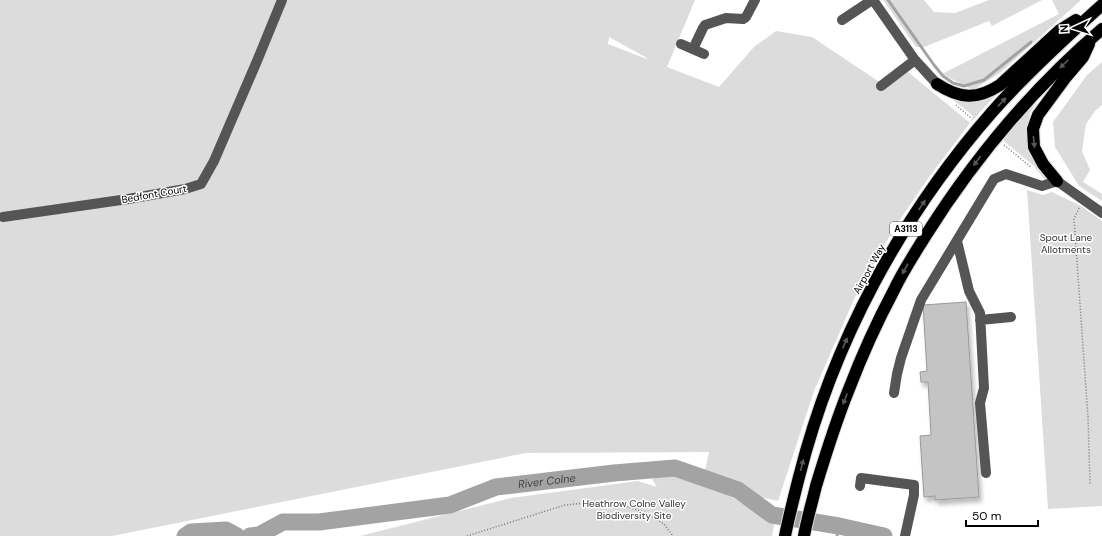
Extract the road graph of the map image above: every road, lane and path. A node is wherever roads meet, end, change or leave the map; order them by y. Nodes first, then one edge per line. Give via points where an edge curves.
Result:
1 (282, 0) edge
2 (755, 0) edge
3 (873, 0) edge
4 (1102, 5) edge
5 (842, 20) dead end
6 (1102, 29) edge
7 (1092, 37) junction
8 (681, 44) dead end
9 (693, 49) junction
10 (704, 54) dead end
11 (915, 60) junction
12 (937, 84) joint
13 (881, 86) dead end
14 (955, 105) dead end
15 (971, 118) dead end
16 (1003, 144) dead end
17 (1036, 171) dead end
18 (1057, 181) junction
19 (1084, 200) junction
20 (1102, 212) edge
21 (3, 217) dead end
22 (957, 241) junction
23 (1011, 317) dead end
24 (980, 320) junction
25 (894, 393) dead end
26 (986, 473) dead end
27 (1090, 484) dead end
28 (860, 486) dead end
29 (786, 533) edge
30 (906, 533) edge
31 (804, 534) edge
32 (467, 536) edge
33 (673, 536) edge

1 - 21 street, Bedfont Court via 214,161 201,184 185,189
2 - 9 street via 746,17 726,18 706,25
3 - 5 street
3 - 11 street
4 - 12 highway via 1060,30 1000,85 983,95 961,95
29 -> 4 highway, Airport Way / A3113 via 817,415 855,321 896,244 950,165 993,112 1047,55
6 - 7 highway, A3113
7 -> 18 highway via 1083,57 1038,115 1033,129 1034,147 1043,164
7 -> 31 highway, A3113 via 1024,105 987,148 910,261 874,328 855,372 828,446
8 - 9 street
9 - 10 street
11 - 12 street
11 - 13 street
14 - 15 path
16 - 17 path
18 - 19 street
18 - 22 street via 1042,186 1006,174 994,179
19 - 20 street
19 - 27 path via 1074,219
22 - 24 street via 969,292 980,313
22 - 25 street via 922,300 901,358
23 - 24 street
24 - 26 street via 984,388 980,403
28 - 30 street via 861,478 914,485
32 - 33 path via 565,505 596,502 621,505 644,512 664,524

